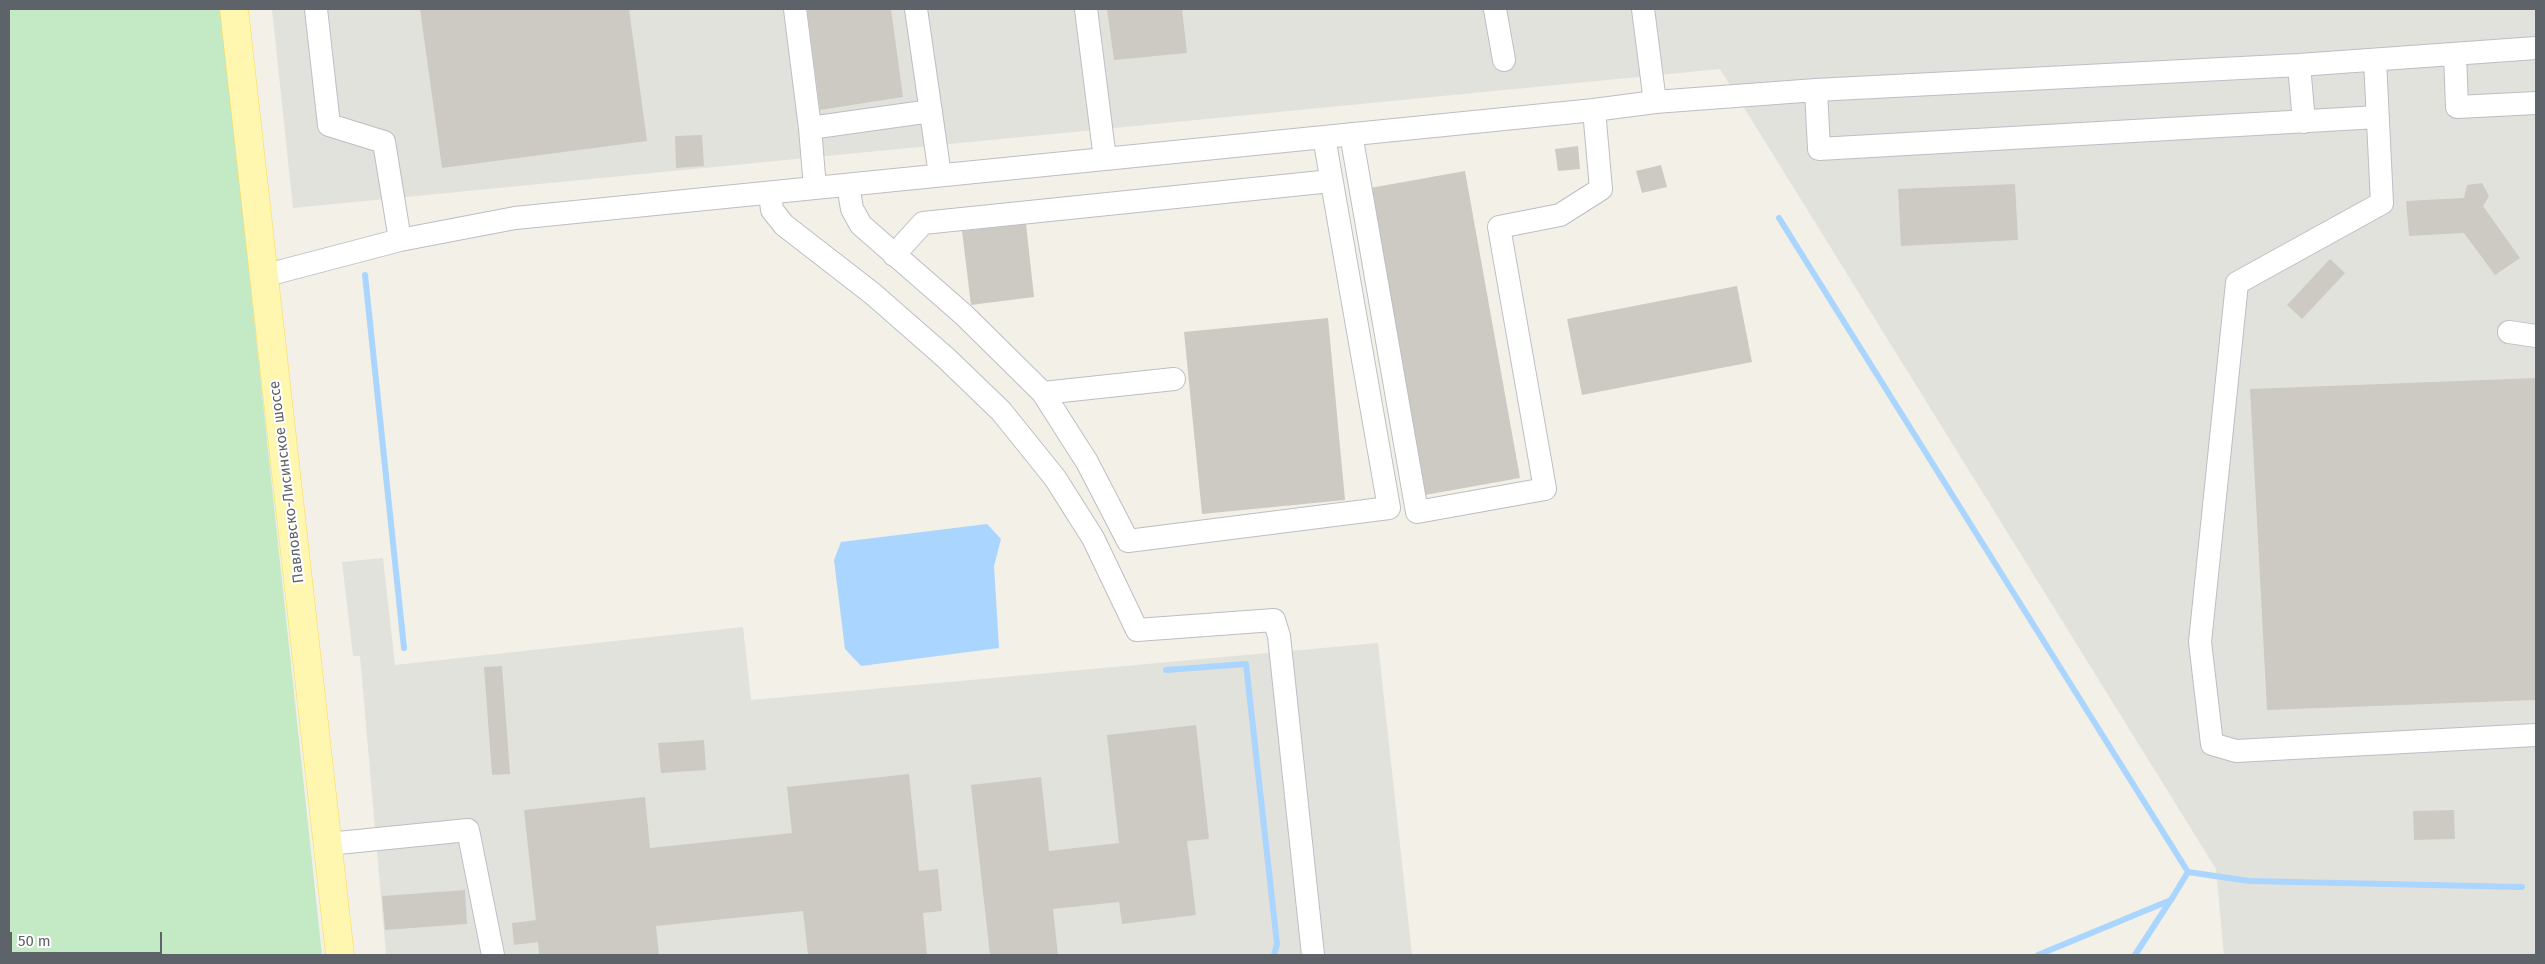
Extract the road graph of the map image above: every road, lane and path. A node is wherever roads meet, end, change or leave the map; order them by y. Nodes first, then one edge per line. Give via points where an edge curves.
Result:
1 (234, 9) edge
2 (316, 9) edge
3 (795, 9) edge
4 (916, 9) edge
5 (1086, 9) edge
6 (1495, 9) edge
7 (1643, 9) edge
8 (2536, 48) edge
9 (2455, 54) junction
10 (1504, 60) dead end
11 (2375, 60) junction
12 (2299, 65) junction
13 (1816, 90) junction
14 (1654, 102) junction
15 (2536, 104) edge
16 (1594, 110) junction
17 (932, 111) junction
18 (2378, 117) junction
19 (2304, 122) junction
20 (810, 128) junction
21 (1351, 134) junction
22 (1324, 137) junction
23 (1105, 159) junction
24 (940, 175) junction
25 (1331, 181) junction
26 (848, 185) junction
27 (815, 188) junction
28 (770, 193) junction
29 (400, 240) junction
30 (894, 255) junction
31 (263, 276) junction
32 (2509, 332) dead end
33 (2536, 336) edge
34 (1174, 378) dead end
35 (1043, 392) junction
36 (2536, 735) edge
37 (328, 844) junction
38 (340, 955) edge
39 (492, 955) edge
40 (1313, 955) edge

1 - 31 main road, Павловско-Лисинское шоссе
2 - 29 lane via 329,125 384,142
3 - 20 lane
4 - 17 lane
5 - 23 lane
6 - 10 lane
7 - 14 lane
8 - 9 lane
9 - 11 lane
9 - 15 lane via 2458,107
11 - 12 lane
11 - 18 lane
12 - 13 lane
12 - 19 lane
13 - 14 lane
13 - 19 lane via 1819,149
14 - 16 lane
16 - 21 lane
16 - 21 lane via 1601,189 1560,215 1499,227 1544,489 1417,512
17 - 20 lane
17 - 24 lane
18 - 19 lane
18 - 36 lane via 2382,203 2237,283 2200,642 2212,744 2236,751
20 - 27 lane
21 - 22 lane
22 - 23 lane
22 - 25 lane
23 - 24 lane
24 - 26 lane
25 - 30 lane via 923,223
25 - 35 lane via 1388,508 1128,541 1087,462
26 - 27 lane
26 - 30 lane via 852,209 861,226
27 - 28 lane
28 - 29 lane via 516,218
28 - 40 lane via 772,210 784,225 873,294 1001,411 1055,478 1093,538 1137,630 1274,620 1280,645
29 - 31 lane
30 - 35 lane via 964,315
31 - 37 main road, Павловско-Лисинское шоссе
32 - 33 lane
34 - 35 lane
37 - 38 main road, Павловско-Лисинское шоссе
37 - 39 lane via 468,830

